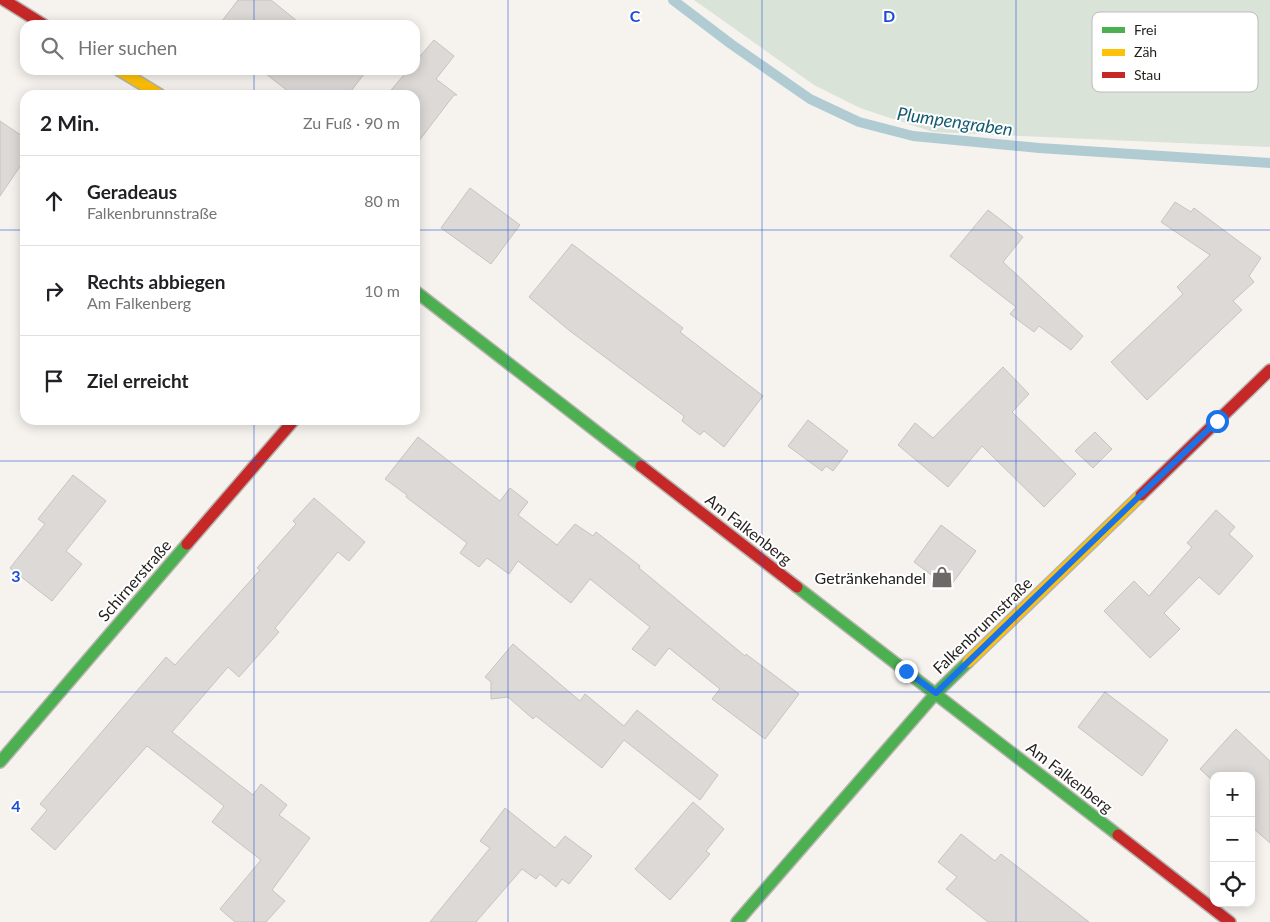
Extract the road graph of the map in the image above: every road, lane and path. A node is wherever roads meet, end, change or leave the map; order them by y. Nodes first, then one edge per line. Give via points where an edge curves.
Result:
1 (4, 0) edge
2 (36, 20) edge
3 (127, 75) edge
4 (152, 90) edge
5 (420, 295) edge
6 (1270, 370) edge
7 (290, 425) edge
8 (936, 693) junction
9 (0, 762) edge
10 (737, 922) edge
11 (1230, 922) edge

1 - 2 street
3 - 4 street
5 - 8 street, Am Falkenberg
6 - 8 street, Falkenbrunnstraße
7 - 9 street, Schirnerstraße
8 - 10 street, Falkenbrunnstraße
8 - 11 street, Am Falkenberg

